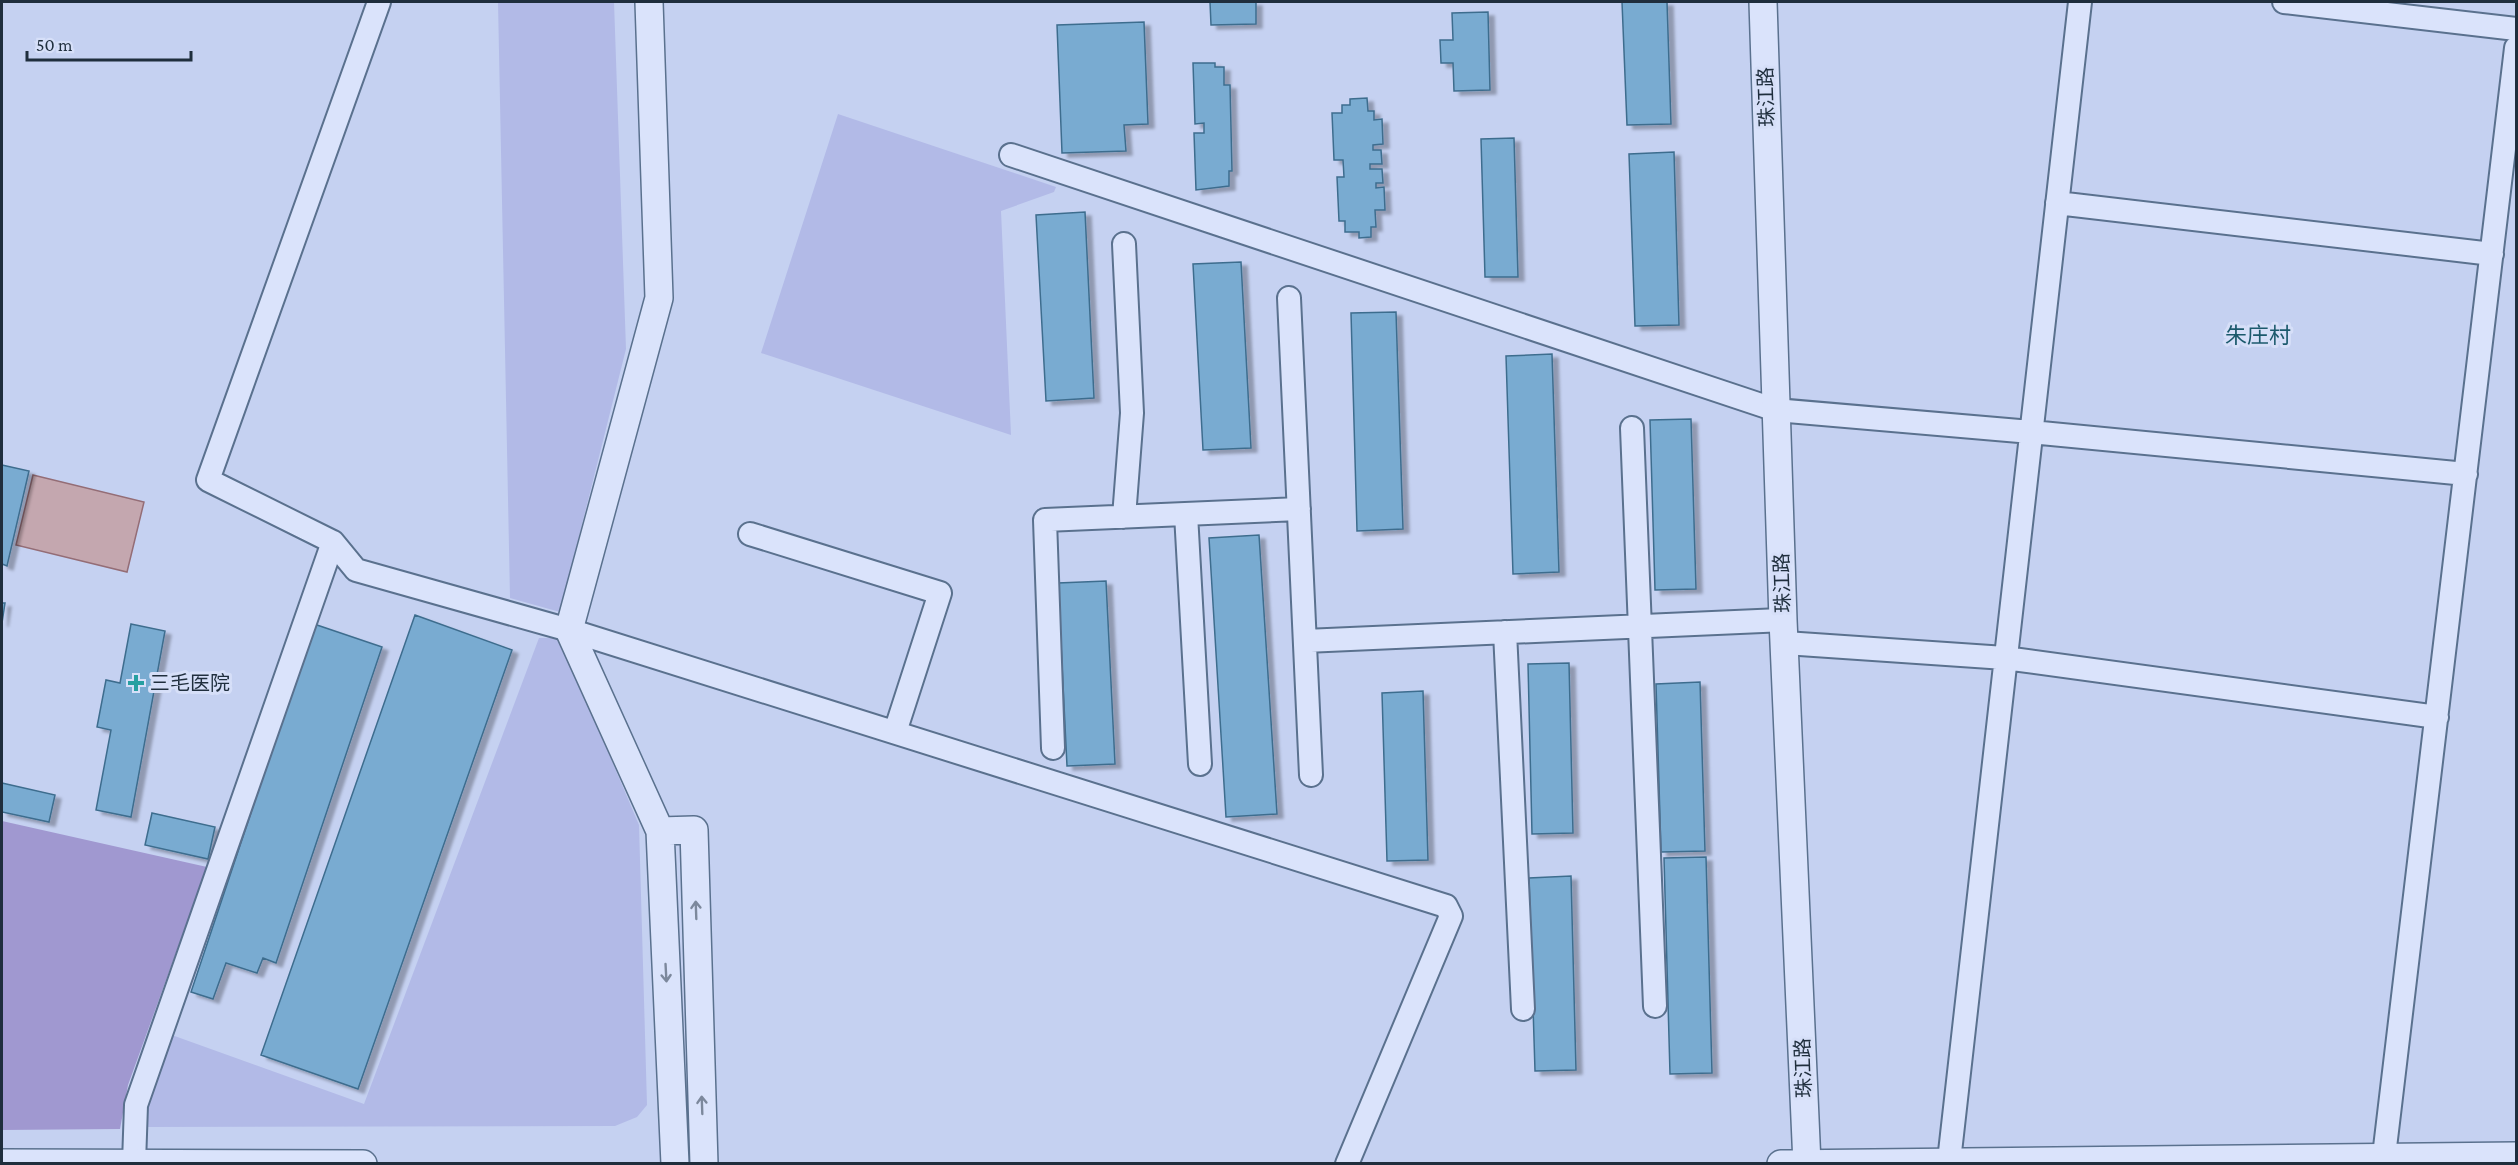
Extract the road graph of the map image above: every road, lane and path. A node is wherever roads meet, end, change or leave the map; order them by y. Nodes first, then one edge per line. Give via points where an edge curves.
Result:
1 (379, 2) edge
2 (649, 2) edge
3 (1763, 2) edge
4 (2080, 2) edge
5 (2284, 2) edge
6 (2517, 29) edge
7 (2517, 48) edge
8 (1011, 155) dead end
9 (2057, 203) junction
10 (1124, 244) dead end
11 (2492, 254) junction
12 (1289, 298) dead end
13 (1776, 410) junction
14 (1632, 428) dead end
15 (2031, 432) junction
16 (2466, 474) junction
17 (1299, 510) junction
18 (1186, 514) junction
19 (1124, 517) junction
20 (750, 534) dead end
21 (333, 542) junction
22 (1640, 626) junction
23 (570, 630) junction
24 (1504, 632) junction
25 (1784, 632) junction
26 (1305, 641) junction
27 (2005, 658) junction
28 (2437, 717) junction
29 (895, 732) junction
30 (1053, 748) dead end
31 (1200, 764) dead end
32 (1311, 775) dead end
33 (660, 831) junction
34 (1655, 1006) dead end
35 (1523, 1009) dead end
36 (2384, 1156) junction
37 (2517, 1156) edge
38 (1949, 1161) junction
39 (2, 1163) edge
40 (134, 1163) edge
41 (1807, 1163) edge
42 (363, 1164) edge
43 (675, 1164) edge
44 (704, 1164) edge
45 (1347, 1164) edge
46 (1781, 1164) edge

1 - 21 street via 208,480
2 - 23 street via 659,298
3 - 13 street, 珠江路
4 - 9 street
5 - 6 street
7 - 11 street
8 - 13 street
9 - 11 street
9 - 15 street
10 - 19 street via 1132,413
11 - 16 street
12 - 17 street
13 - 15 street
13 - 25 street, 珠江路
14 - 22 street
15 - 16 street
15 - 27 street
16 - 28 street
17 - 18 street
17 - 26 street
18 - 19 street
18 - 31 street
19 - 30 street via 1045,520
20 - 29 street via 940,593
21 - 23 street via 356,570
21 - 40 street via 136,1105
22 - 24 street
22 - 25 street
22 - 34 street
23 - 29 street
23 - 33 street
24 - 26 street
24 - 35 street
25 - 27 street
25 - 41 street, 珠江路
26 - 32 street
27 - 28 street
27 - 38 street
28 - 36 street
29 - 45 street via 1446,906 1451,916
33 -> 43 street
44 -> 33 street via 694,830
36 - 37 street
36 - 38 street
38 - 41 street
39 - 40 street
40 - 42 street
41 - 46 street

